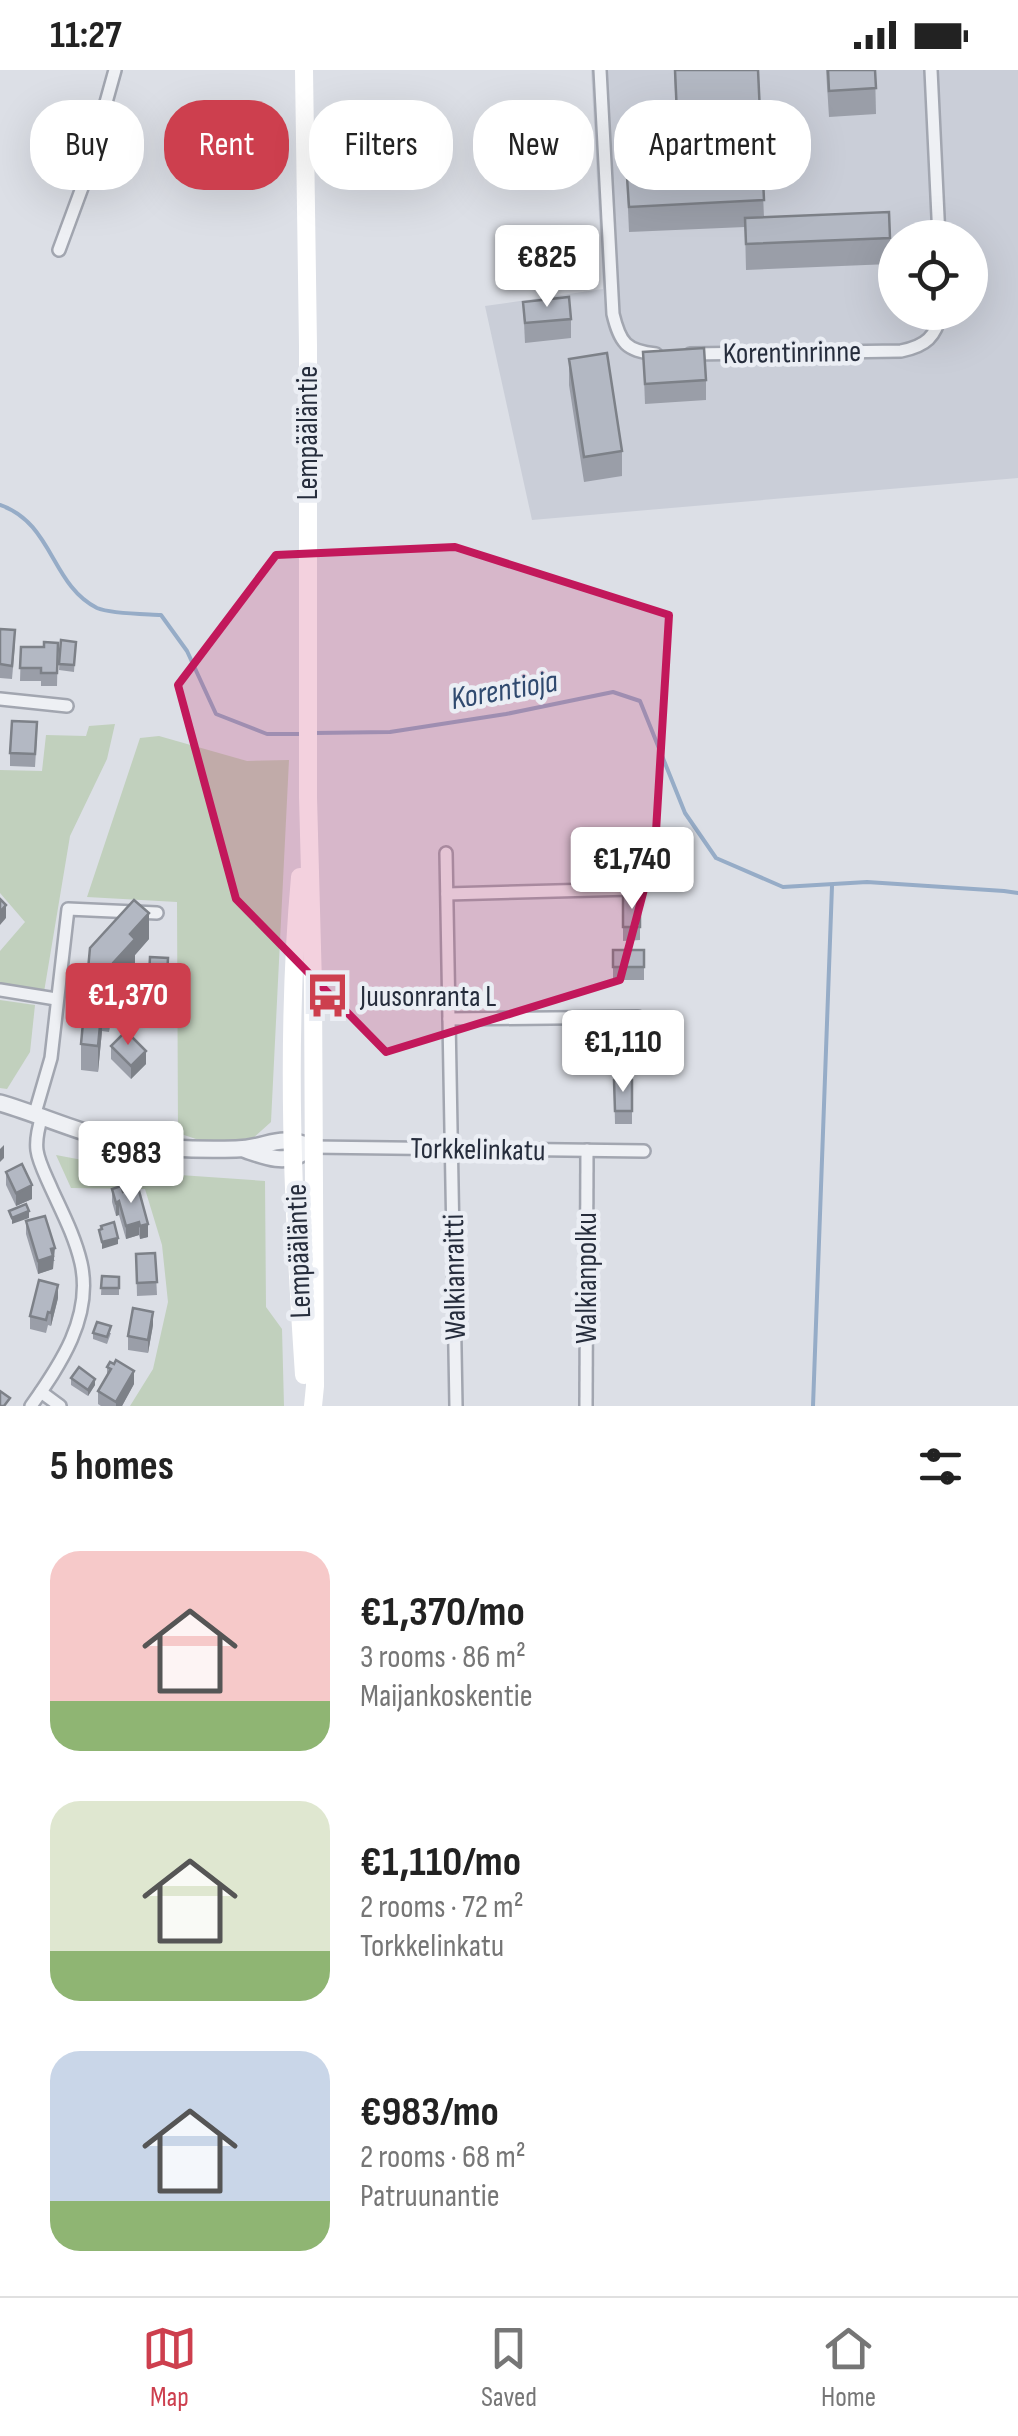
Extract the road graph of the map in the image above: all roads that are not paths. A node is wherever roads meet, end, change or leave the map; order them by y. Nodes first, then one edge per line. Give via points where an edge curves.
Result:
1 (115, 70) edge
2 (304, 70) edge
3 (600, 70) edge
4 (931, 70) edge
5 (938, 220) edge
6 (59, 250) dead end
7 (936, 330) edge
8 (0, 699) edge
9 (68, 706) dead end
10 (308, 797) junction
11 (446, 853) dead end
12 (632, 889) dead end
13 (447, 894) junction
14 (157, 913) dead end
15 (0, 990) edge
16 (56, 999) junction
17 (638, 1018) dead end
18 (449, 1019) junction
19 (0, 1103) edge
20 (38, 1115) junction
21 (312, 1147) junction
22 (452, 1148) junction
23 (294, 1149) junction
24 (587, 1150) junction
25 (644, 1151) dead end
26 (40, 1392) junction
27 (31, 1406) edge
28 (60, 1406) edge
29 (311, 1406) edge
30 (456, 1406) edge
31 (586, 1406) edge

1 - 6 street
2 - 10 main road, Lempääläntie
3 - 7 street, Korentinrinne via 614,314 626,346 654,354 901,351 928,342
4 - 5 street
8 - 9 street
10 - 21 main road, Lempääläntie
10 - 23 main road, Lempääläntie via 294,982
11 - 13 street, Walkianraitti
12 - 13 street
13 - 18 street, Walkianraitti
14 - 16 street via 68,909
15 - 16 street
16 - 20 street
17 - 18 street
18 - 22 street, Walkianraitti
19 - 20 street
20 - 23 street via 133,1144 242,1149 277,1140
20 - 26 street via 35,1146 71,1233 83,1290 71,1344
21 - 22 street, Torkkelinkatu
21 - 23 street
21 - 29 main road, Lempääläntie
22 - 24 street, Torkkelinkatu
22 - 30 street, Walkianraitti
23 - 29 main road, Lempääläntie
24 - 25 street, Torkkelinkatu
24 - 31 street, Walkianpolku
26 - 27 street
26 - 28 street

